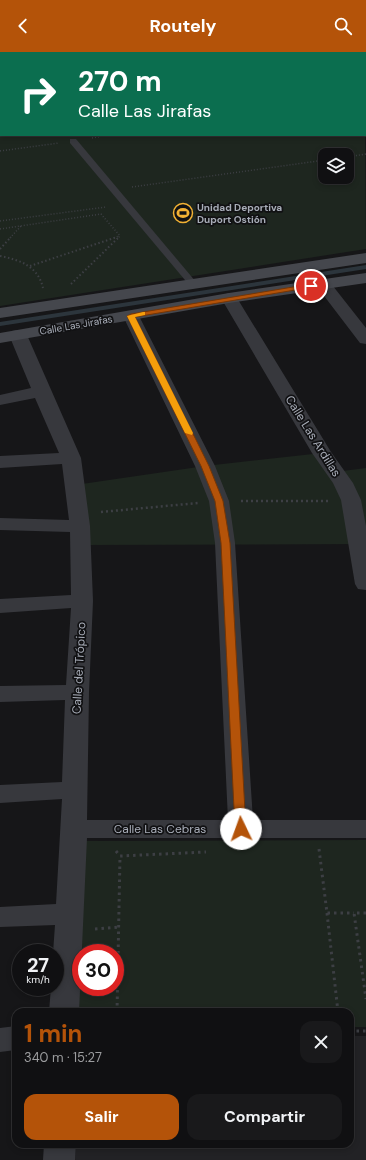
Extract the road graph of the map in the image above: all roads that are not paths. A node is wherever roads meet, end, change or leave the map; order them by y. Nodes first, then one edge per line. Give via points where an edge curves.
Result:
1 (73, 141) road end
2 (366, 258) edge
3 (366, 278) edge
4 (193, 284) junction
5 (323, 284) junction
6 (229, 298) junction
7 (0, 313) edge
8 (131, 316) junction
9 (9, 337) edge
10 (366, 339) edge
11 (41, 391) junction
12 (0, 400) edge
13 (71, 458) junction
14 (0, 462) edge
15 (0, 524) edge
16 (80, 526) junction
17 (366, 584) edge
18 (82, 602) junction
19 (0, 606) edge
20 (77, 692) junction
21 (0, 694) edge
22 (75, 790) junction
23 (0, 794) edge
24 (74, 829) junction
25 (241, 829) junction
26 (366, 829) edge
27 (69, 914) junction
28 (0, 917) edge
29 (64, 1008) edge
30 (12, 1038) edge
31 (0, 1040) edge
32 (60, 1148) edge
33 (59, 1160) edge

1 - 4 lane
2 - 4 main road, Calle Las Jirafas
3 - 5 main road, Calle Las Jirafas
4 - 7 main road, Calle Las Jirafas
5 - 6 main road, Calle Las Jirafas
5 - 10 street
6 - 8 main road, Calle Las Jirafas
6 - 17 street, Calle Las Ardillas via 348,495
8 - 9 main road, Calle Las Jirafas
8 - 25 street via 205,466 219,501 225,543
9 - 11 street, Calle del Trópico
11 - 12 street
11 - 13 street, Calle del Trópico
13 - 14 street
13 - 16 street, Calle del Trópico
15 - 16 street
16 - 18 street, Calle del Trópico
18 - 19 street
18 - 20 street, Calle del Trópico
20 - 21 street
20 - 22 street, Calle del Trópico
22 - 23 street
22 - 24 street, Calle del Trópico
24 - 25 street, Calle Las Cebras
24 - 27 street, Calle del Trópico
25 - 26 street, Calle Las Cebras
27 - 28 street
27 - 29 street, Calle del Trópico
30 - 31 street
32 - 33 street

